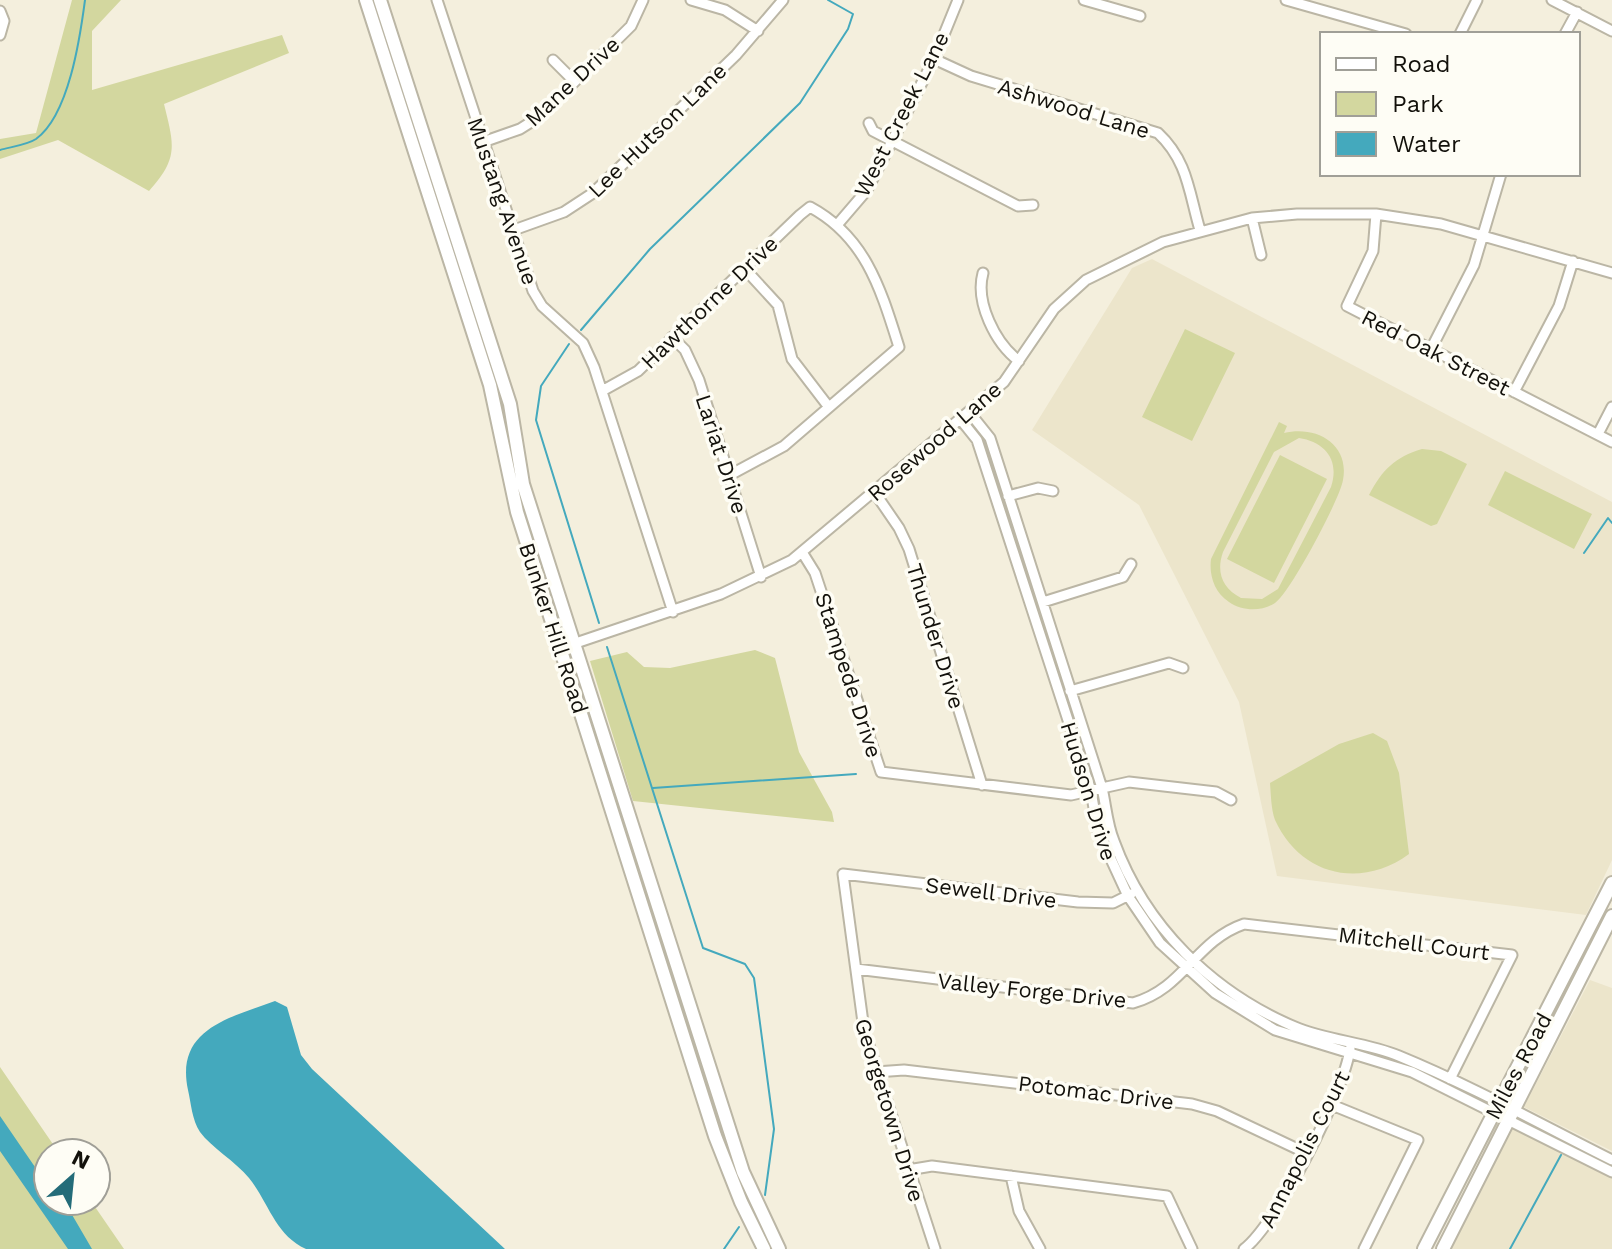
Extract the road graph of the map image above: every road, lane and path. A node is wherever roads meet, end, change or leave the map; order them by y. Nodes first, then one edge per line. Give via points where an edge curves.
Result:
1 (366, 0) edge
2 (380, 0) edge
3 (437, 0) edge
4 (643, 0) edge
5 (691, 0) edge
6 (783, 0) edge
7 (958, 0) edge
8 (1084, 0) edge
9 (1286, 0) edge
10 (1477, 0) edge
11 (1552, 0) edge
12 (1577, 12) junction
13 (2, 16) edge
14 (1140, 16) dead end
15 (758, 31) junction
16 (1612, 31) edge
17 (1399, 32) edge
18 (1461, 32) edge
19 (1566, 32) edge
20 (0, 35) edge
21 (934, 59) junction
22 (553, 60) dead end
23 (574, 81) junction
24 (869, 123) dead end
25 (891, 141) junction
26 (483, 142) junction
27 (1500, 176) edge
28 (1033, 205) dead end
29 (1376, 214) junction
30 (1252, 218) junction
31 (837, 225) junction
32 (1200, 230) junction
33 (511, 231) junction
34 (1483, 235) junction
35 (1261, 255) dead end
36 (1573, 261) junction
37 (744, 268) junction
38 (983, 273) dead end
39 (1612, 273) edge
40 (672, 337) junction
41 (1431, 349) junction
42 (1019, 361) junction
43 (602, 391) junction
44 (1514, 392) junction
45 (828, 406) junction
46 (1612, 407) edge
47 (970, 413) junction
48 (961, 420) junction
49 (1598, 434) junction
50 (1612, 442) edge
51 (728, 476) junction
52 (1053, 491) dead end
53 (875, 493) junction
54 (1008, 496) junction
55 (802, 552) junction
56 (1131, 564) dead end
57 (761, 577) junction
58 (1043, 602) junction
59 (673, 612) junction
60 (568, 647) junction
61 (1183, 668) dead end
62 (1070, 691) junction
63 (982, 785) junction
64 (1102, 788) junction
65 (1091, 791) junction
66 (1231, 800) dead end
67 (843, 874) joint
68 (1612, 883) edge
69 (1132, 893) junction
70 (1612, 916) edge
71 (1189, 964) junction
72 (856, 969) junction
73 (1559, 986) junction
74 (1573, 994) junction
75 (1351, 1042) junction
76 (1350, 1054) junction
77 (876, 1072) junction
78 (1450, 1079) junction
79 (1332, 1105) junction
80 (1496, 1108) junction
81 (1511, 1115) junction
82 (1306, 1153) junction
83 (1612, 1160) edge
84 (908, 1170) junction
85 (1612, 1172) edge
86 (1011, 1176) junction
87 (764, 1249) edge
88 (779, 1249) edge
89 (935, 1249) edge
90 (1040, 1249) edge
91 (1192, 1249) edge
92 (1244, 1249) edge
93 (1364, 1249) edge
94 (1424, 1249) edge
95 (1443, 1249) edge

1 - 60 main road, Bunker Hill Road via 490,385 511,490
2 - 60 main road, Bunker Hill Road via 510,404 523,484
3 - 26 street, Mustang Avenue
4 - 23 street, Mane Drive via 631,26
5 - 15 street via 725,10
6 - 15 street, Lee Hutson Lane
7 - 21 street, West Creek Lane
8 - 14 street
9 - 17 street
10 - 18 street
11 - 12 street
12 - 16 street
12 - 19 street
13 - 20 street
15 - 33 street, Lee Hutson Lane via 593,193 564,212
21 - 25 street, West Creek Lane
21 - 32 street, Ashwood Lane via 971,76 1158,133 1185,167
22 - 23 street
23 - 26 street, Mane Drive via 530,124
24 - 25 street
25 - 28 street via 1018,206
25 - 31 street, West Creek Lane via 867,190
26 - 33 street, Mustang Avenue
27 - 34 street
29 - 30 street, Rosewood Lane
29 - 34 street, Rosewood Lane
29 - 41 street, Red Oak Street via 1373,251 1347,306
30 - 32 street, Rosewood Lane
30 - 35 street
31 - 37 street, Hawthorne Drive via 810,207
31 - 45 street via 860,248 877,278 899,347
32 - 42 street, Rosewood Lane via 1086,280 1054,309
33 - 43 street, Mustang Avenue via 533,291 583,343
34 - 36 street, Rosewood Lane
34 - 41 street via 1474,265
36 - 39 street, Rosewood Lane
36 - 44 street via 1559,306
37 - 40 street, Hawthorne Drive
37 - 45 street via 778,305 792,359
38 - 42 street via 980,285 995,334 1002,349
40 - 43 street, Hawthorne Drive via 638,371
40 - 51 street, Lariat Drive via 685,350 699,380
41 - 44 street, Red Oak Street
42 - 47 street, Rosewood Lane
43 - 59 street, Mustang Avenue
44 - 49 street, Red Oak Street
45 - 51 street via 784,446
46 - 49 street
47 - 48 street, Rosewood Lane
47 - 54 street, Hudson Drive via 990,438
48 - 53 street, Rosewood Lane
48 - 65 street, Hudson Drive via 977,440
49 - 50 street, Red Oak Street
51 - 57 street, Lariat Drive
52 - 54 street via 1038,488
53 - 55 street, Rosewood Lane
53 - 63 street, Thunder Drive via 909,549
54 - 58 street, Hudson Drive
55 - 57 street, Rosewood Lane
55 - 63 street, Stampede Drive via 815,573 881,772
56 - 58 street via 1123,577
57 - 59 street, Rosewood Lane
58 - 62 street, Hudson Drive
59 - 60 street, Rosewood Lane
60 - 87 main road, Bunker Hill Road via 715,1136
60 - 88 main road, Bunker Hill Road via 742,1169
61 - 62 street via 1169,663
62 - 64 street, Hudson Drive
63 - 65 street, Stampede Drive via 1071,795
64 - 65 street, Stampede Drive
64 - 66 street, Stampede Drive via 1129,782 1216,792
64 - 69 street, Hudson Drive
65 - 69 street, Hudson Drive via 1098,831
67 - 69 street, Sewell Drive via 1078,902 1113,903
67 - 72 street, Georgetown Drive
68 - 73 main road, Miles Road
69 - 71 street, Hudson Drive
70 - 74 main road, Miles Road
71 - 72 street, Valley Forge Drive via 1169,988 1133,1003
71 - 75 street, Hudson Drive via 1297,1028
71 - 76 street, Hudson Drive via 1215,993 1275,1030
71 - 78 street, Mitchell Court via 1212,939 1244,924 1512,955
72 - 77 street, Georgetown Drive
73 - 74 main road
73 - 80 main road, Miles Road
74 - 81 main road, Miles Road
75 - 76 street, Annapolis Court
75 - 78 street, Hudson Drive
76 - 79 street, Annapolis Court
76 - 80 street, Hudson Drive via 1412,1072
77 - 82 street, Potomac Drive via 904,1070 1192,1104
77 - 84 street, Georgetown Drive
78 - 80 street, Hudson Drive
79 - 82 street, Annapolis Court
79 - 93 street via 1418,1140
80 - 81 street, Hudson Drive
80 - 94 main road, Miles Road
81 - 83 street, Hudson Drive
81 - 85 street, Hudson Drive
81 - 95 main road, Miles Road
82 - 92 street, Annapolis Court via 1270,1223
84 - 86 street via 932,1166
84 - 89 street, Georgetown Drive
86 - 90 street via 1019,1211
86 - 91 street via 1167,1196

